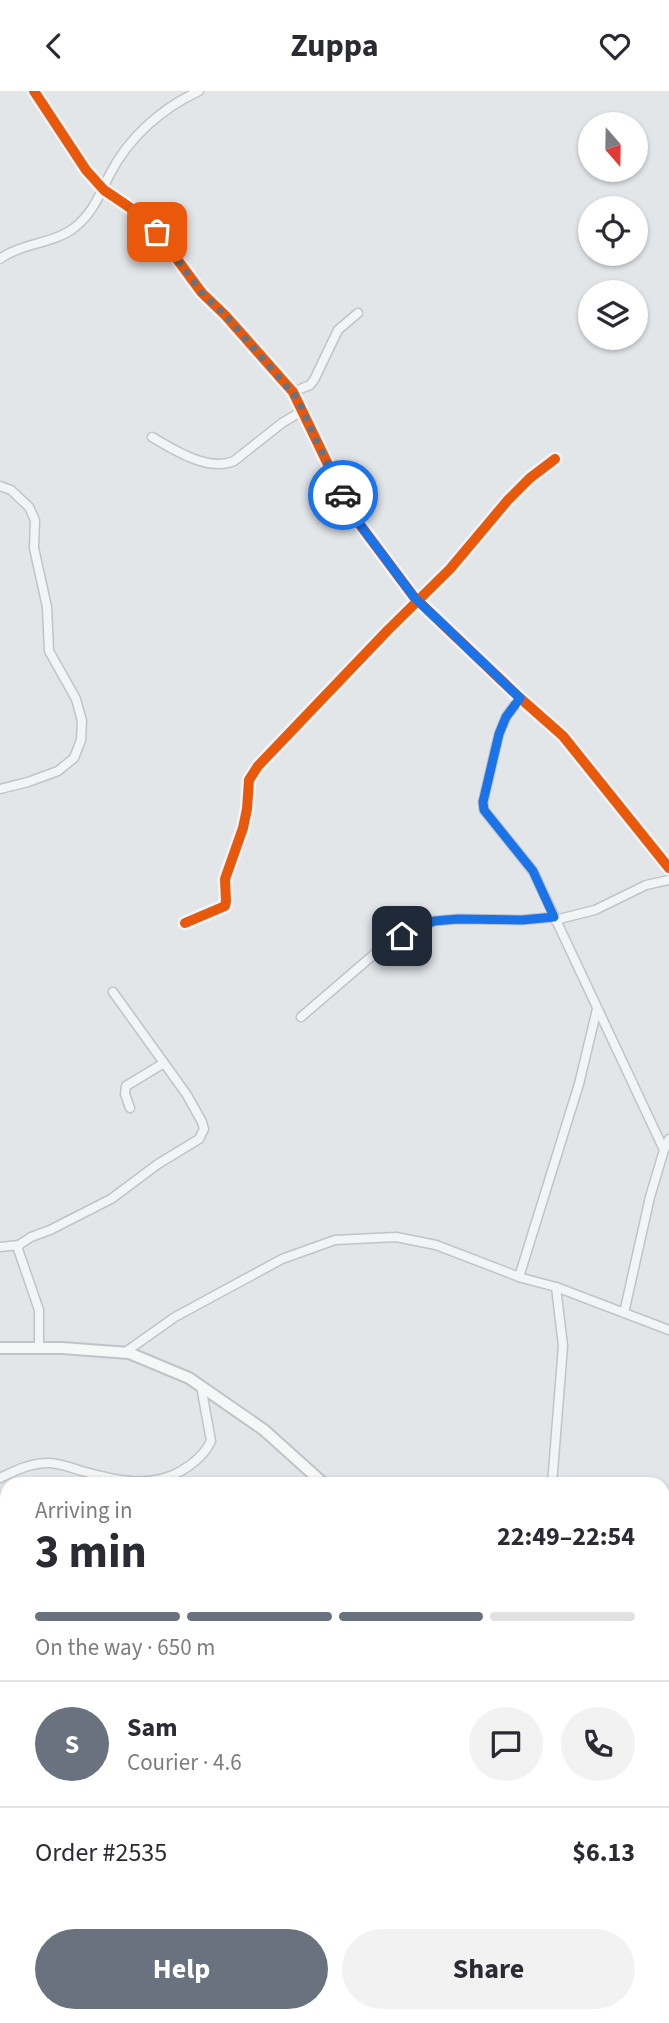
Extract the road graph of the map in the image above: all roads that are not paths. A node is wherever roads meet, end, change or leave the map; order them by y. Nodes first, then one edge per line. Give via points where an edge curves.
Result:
1 (34, 91) edge
2 (200, 91) edge
3 (104, 190) junction
4 (0, 259) edge
5 (358, 313) dead end
6 (293, 392) junction
7 (302, 411) junction
8 (152, 437) dead end
9 (555, 459) dead end
10 (0, 486) edge
11 (418, 600) junction
12 (520, 698) junction
13 (0, 789) edge
14 (669, 868) edge
15 (669, 880) edge
16 (554, 918) junction
17 (185, 923) dead end
18 (113, 992) dead end
19 (597, 1009) junction
20 (301, 1017) dead end
21 (164, 1063) junction
22 (130, 1108) dead end
23 (669, 1139) edge
24 (664, 1150) junction
25 (19, 1245) junction
26 (0, 1247) edge
27 (519, 1277) junction
28 (556, 1287) junction
29 (624, 1313) junction
30 (669, 1330) edge
31 (0, 1348) edge
32 (39, 1348) junction
33 (124, 1353) junction
34 (201, 1387) junction
35 (2, 1477) edge
36 (102, 1477) edge
37 (170, 1477) edge
38 (316, 1477) edge
39 (553, 1477) edge
40 (0, 1551) edge
41 (0, 1559) edge

1 - 3 street
2 - 3 street via 144,129 124,153
3 - 4 street via 75,227
3 - 6 street via 157,232 202,293
5 - 6 street via 338,330 314,380
6 - 7 street
7 - 8 street via 227,464 184,456
7 - 11 street via 352,514
9 - 11 street via 508,500
10 - 13 street via 29,507 35,520 34,548 47,607 49,650 76,699 82,721 78,749 66,765
11 - 12 street
11 - 17 street via 258,766 249,780 243,828 225,879 225,906
12 - 14 street via 563,736
12 - 16 street via 499,734 484,810 533,871
15 - 16 street via 646,885 595,910
16 - 19 street
16 - 20 street via 434,921 386,944
18 - 21 street
19 - 24 street
19 - 27 street via 579,1084
21 - 22 street via 126,1086
21 - 25 street via 202,1122 199,1139 111,1199
23 - 24 street
24 - 29 street
25 - 26 street
25 - 32 street via 39,1310
27 - 28 street
27 - 33 street via 436,1245 396,1237 334,1240 282,1259 175,1317
28 - 29 street
28 - 39 street via 563,1346
29 - 30 street
31 - 32 main road
32 - 33 main road
33 - 34 main road
34 - 37 street via 211,1441 198,1458
34 - 38 main road via 264,1430
35 - 36 street via 28,1465 51,1463
40 - 41 street

